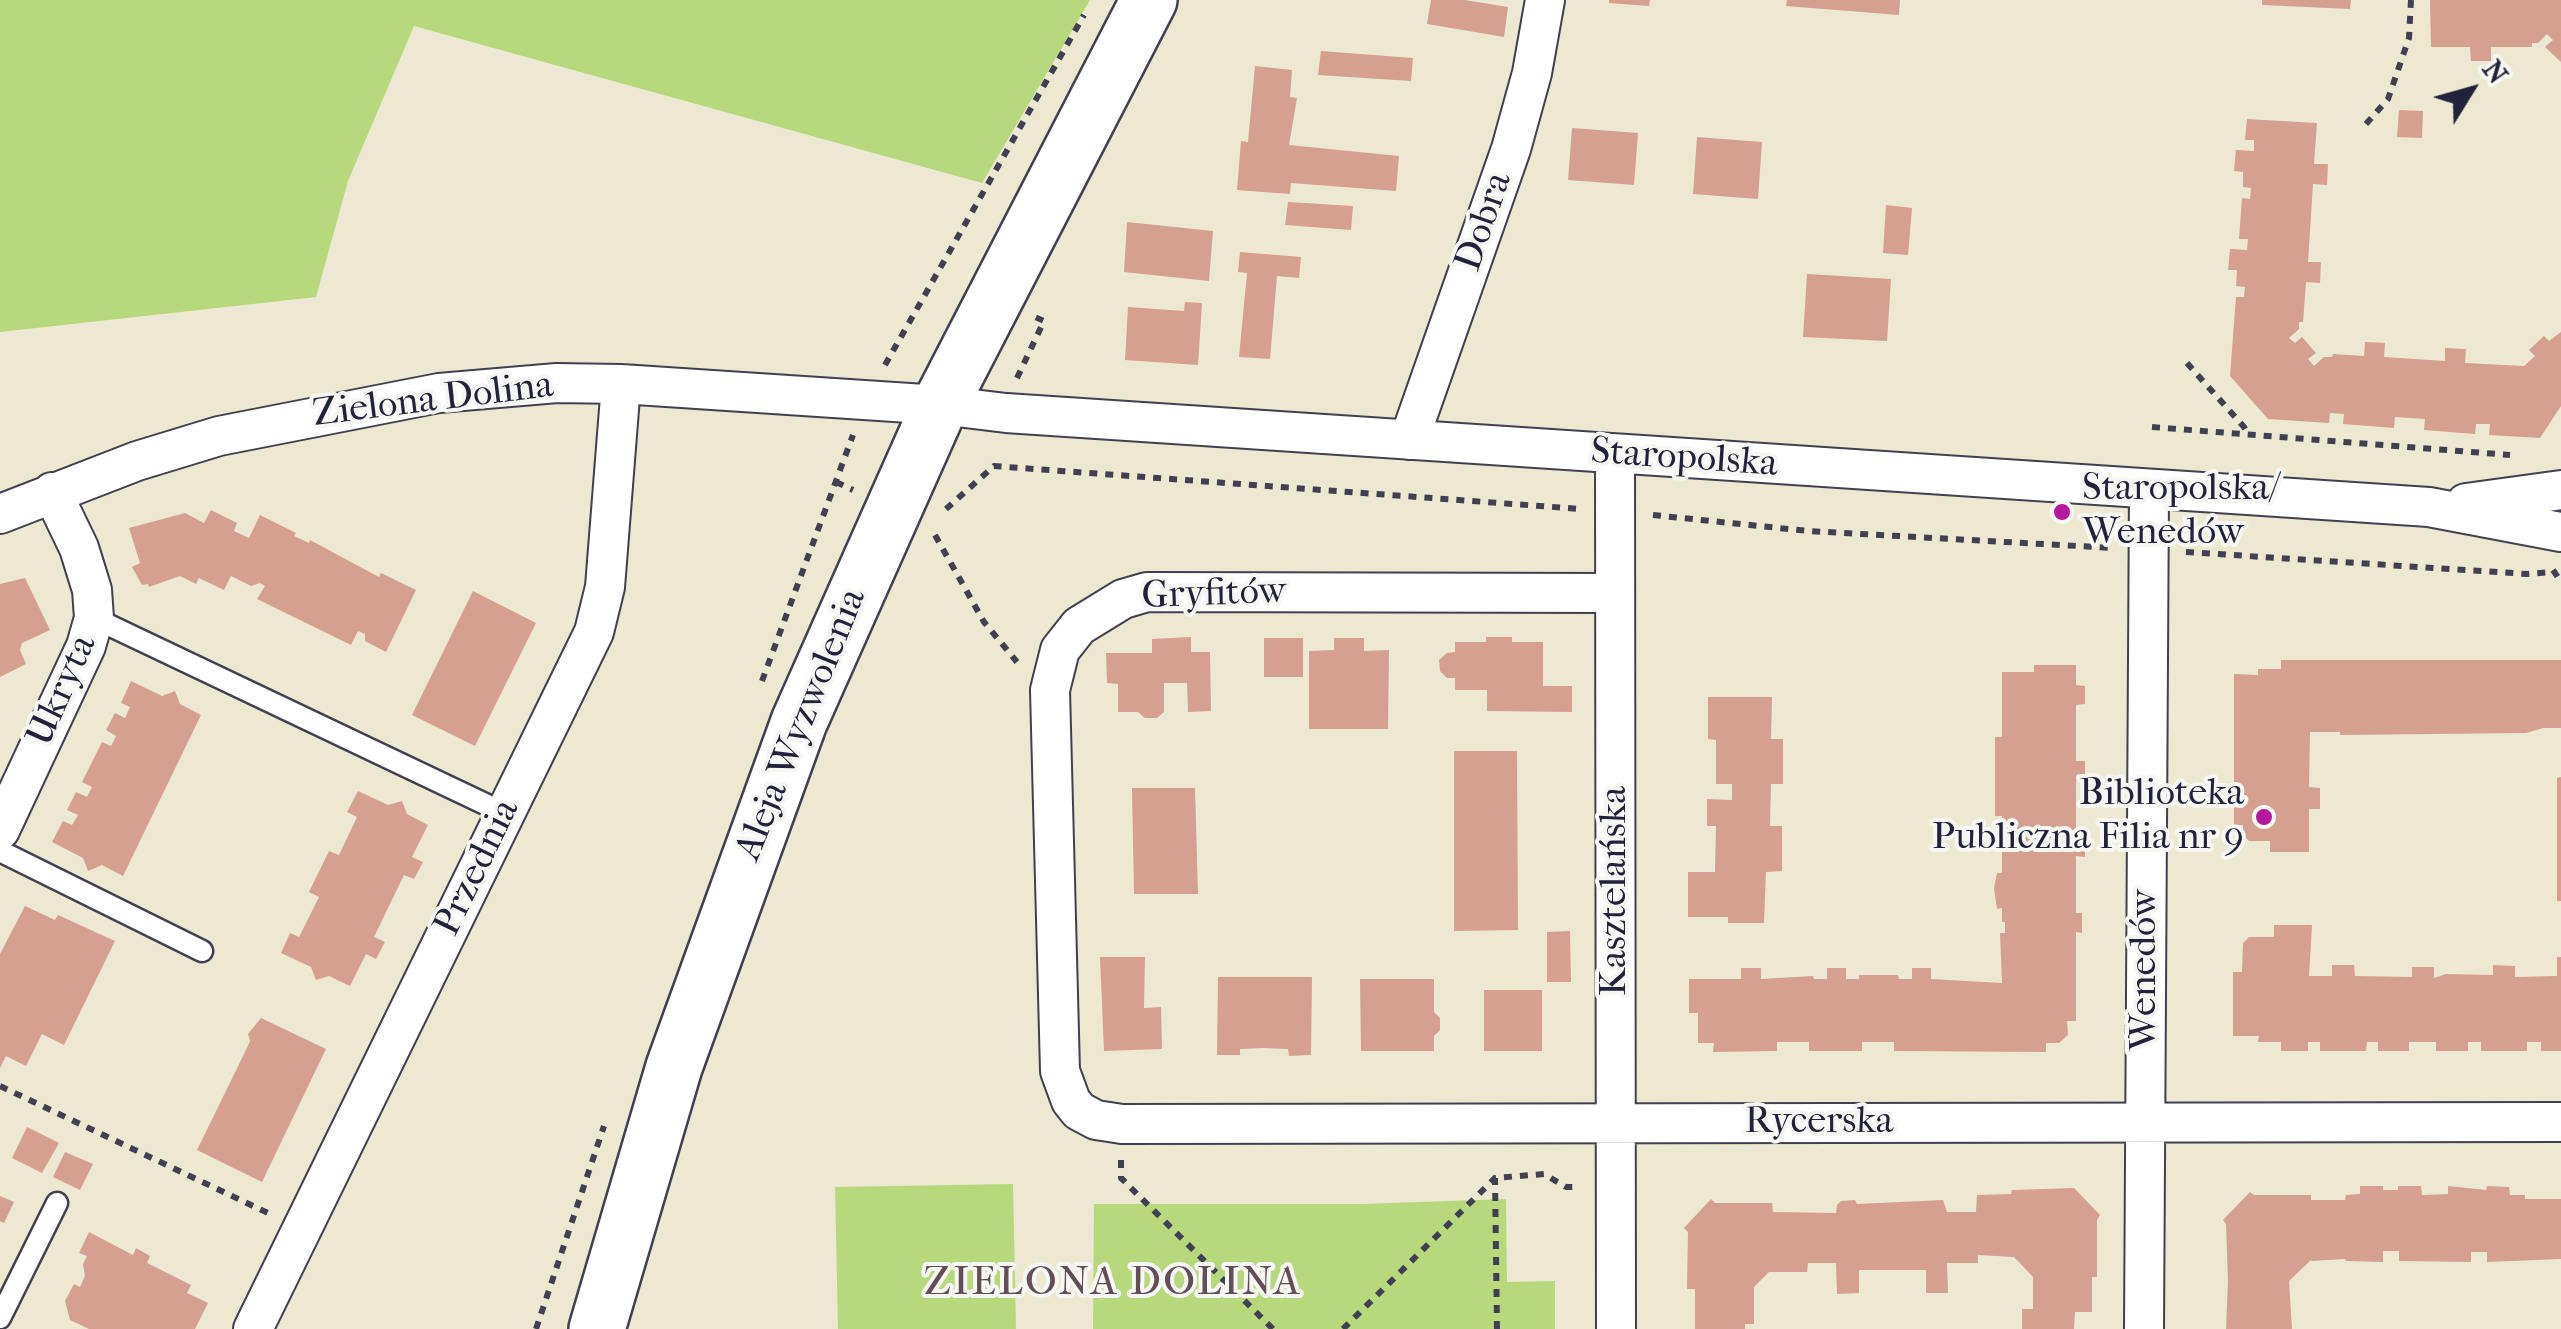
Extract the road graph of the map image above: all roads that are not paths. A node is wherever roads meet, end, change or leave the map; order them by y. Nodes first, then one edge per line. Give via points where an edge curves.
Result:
1 (1149, 0) edge
2 (1188, 0) edge
3 (1545, 0) edge
4 (1075, 148) junction
5 (621, 384) junction
6 (940, 405) junction
7 (1410, 440) junction
8 (1614, 454) junction
9 (2561, 490) edge
10 (52, 492) junction
11 (2149, 492) junction
12 (2429, 508) junction
13 (0, 514) edge
14 (2561, 532) edge
15 (1615, 593) junction
16 (94, 618) junction
17 (504, 813) junction
18 (0, 830) edge
19 (0, 851) edge
20 (202, 950) dead end
21 (1079, 1111) joint
22 (2561, 1122) edge
23 (1617, 1123) junction
24 (2145, 1123) junction
25 (56, 1203) dead end
26 (0, 1318) edge
27 (253, 1329) edge
28 (597, 1329) edge
29 (1616, 1329) edge
30 (2144, 1329) edge

1 - 4 street, Aleja Wyzwolenia
2 - 4 street, Aleja Wyzwolenia
3 - 7 street, Dobra via 1511,149
4 - 6 street, Aleja Wyzwolenia
5 - 6 street, Zielona Dolina
5 - 10 street, Zielona Dolina via 502,386 365,405 219,436
5 - 17 street, Przednia via 602,608
6 - 7 street, Staropolska
6 - 28 street, Aleja Wyzwolenia via 911,516 800,722 718,940
7 - 8 street, Staropolska
8 - 11 street, Staropolska
8 - 15 street, Kasztelańska
9 - 12 street, Staropolska
10 - 13 street, Zielona Dolina
10 - 16 street, Ukryta via 80,548
11 - 12 street, Staropolska
11 - 24 street, Wenedów
12 - 14 street, Staropolska
15 - 21 street, Gryfitów via 1147,592 1123,598 1080,626 1060,650 1050,703 1060,1072
15 - 23 street, Kasztelańska
16 - 17 lane
16 - 18 street, Ukryta
17 - 27 street, Przednia
19 - 20 lane
21 - 23 street, Rycerska via 1122,1124
22 - 24 street, Rycerska
23 - 24 street, Rycerska
23 - 29 street, Kasztelańska
24 - 30 street, Wenedów
25 - 26 lane

